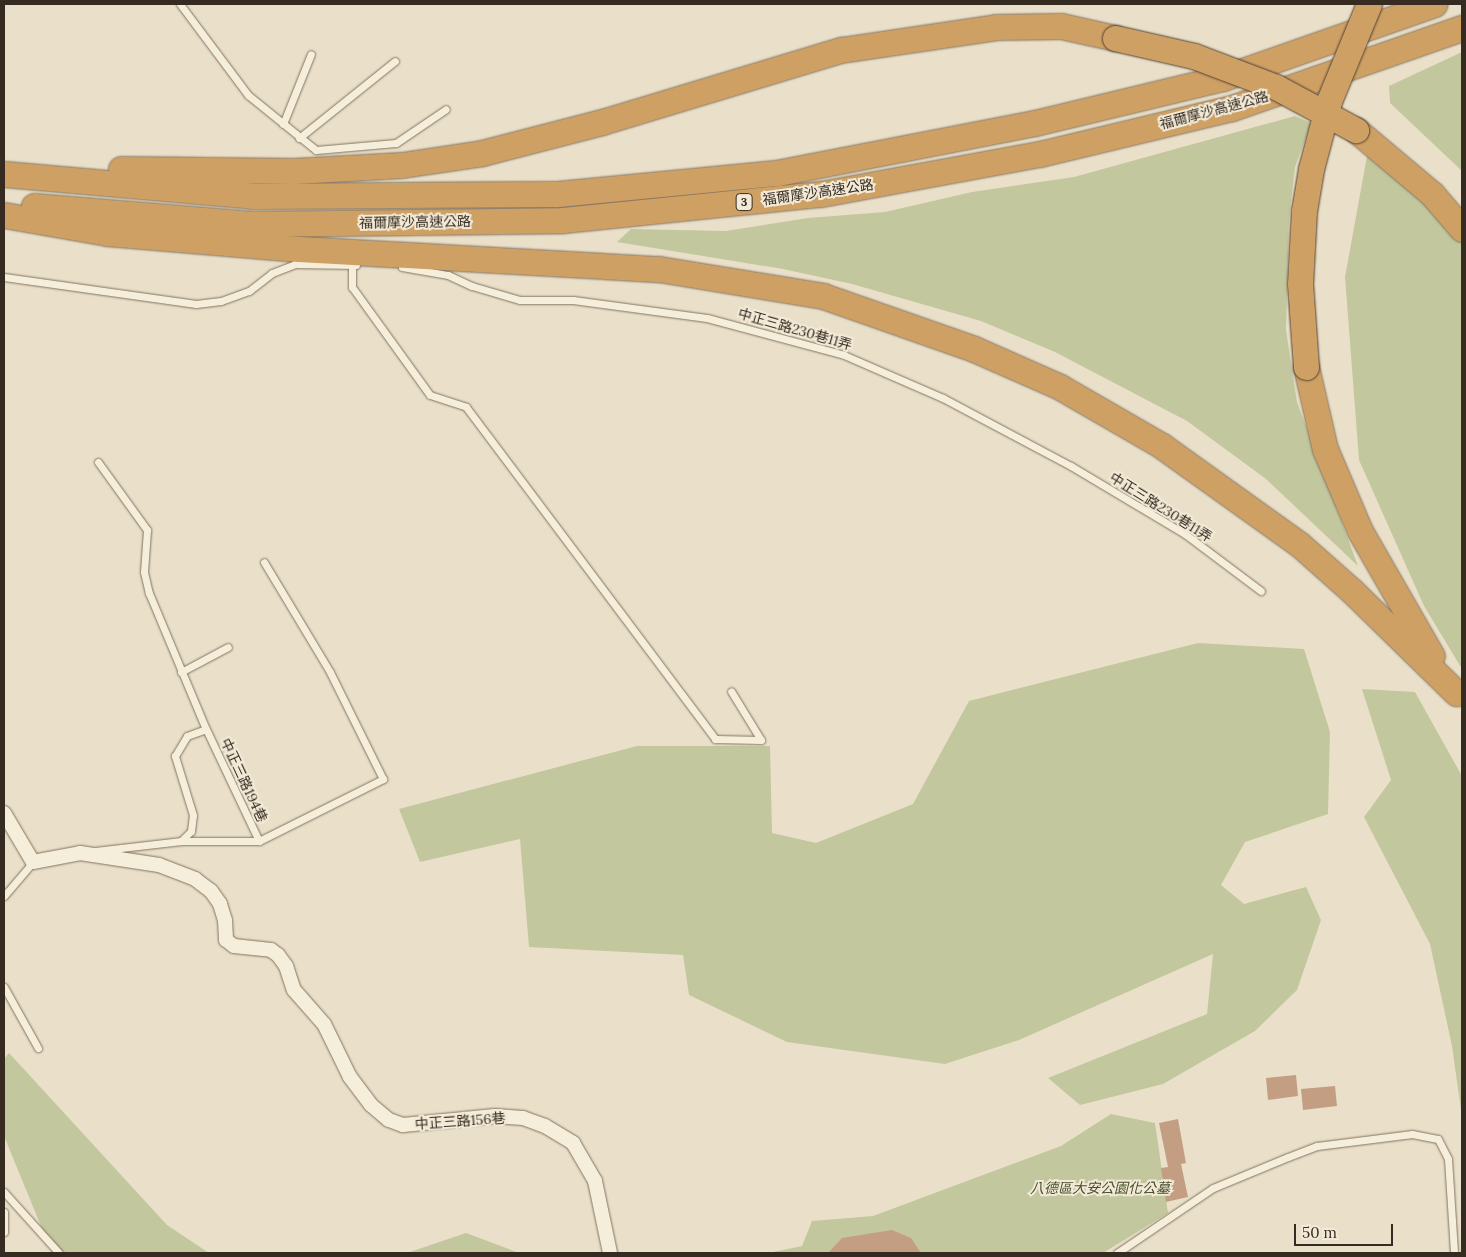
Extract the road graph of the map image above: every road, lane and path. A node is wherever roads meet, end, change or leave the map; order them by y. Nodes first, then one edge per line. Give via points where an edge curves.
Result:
1 (180, 4) edge
2 (1369, 4) edge
3 (1434, 4) edge
4 (1462, 28) edge
5 (312, 54) dead end
6 (395, 61) dead end
7 (446, 108) dead end
8 (283, 124) junction
9 (299, 138) junction
10 (4, 167) edge
11 (4, 174) edge
12 (4, 203) edge
13 (4, 215) edge
14 (1462, 229) edge
15 (352, 264) junction
16 (362, 265) dead end
17 (389, 266) dead end
18 (4, 277) edge
19 (98, 462) dead end
20 (264, 562) dead end
21 (1261, 591) dead end
22 (228, 647) dead end
23 (181, 672) junction
24 (731, 691) dead end
25 (1459, 699) edge
26 (206, 729) junction
27 (4, 813) edge
28 (181, 840) junction
29 (259, 840) junction
30 (80, 853) junction
31 (33, 862) junction
32 (4, 896) edge
33 (4, 987) edge
34 (38, 1048) dead end
35 (4, 1192) edge
36 (4, 1212) edge
37 (4, 1232) edge
38 (59, 1253) edge
39 (610, 1253) edge
40 (1118, 1253) edge
41 (1454, 1253) edge

1 - 8 lane via 248,95
2 - 25 highway, bridge via 1329,101 1309,178 1300,284 1306,367 1325,449 1360,531 1404,611
3 - 11 highway, 福爾摩沙高速公路 / 3 via 1223,78 1035,123 777,173 557,194 263,196
4 - 12 highway, 福爾摩沙高速公路 / 3 via 1232,108 1040,154 821,194 563,220 252,224
5 - 8 lane
6 - 9 lane
7 - 9 lane via 396,142 316,150
8 - 9 lane
10 - 14 highway, bridge via 294,171 402,165 482,153 602,122 841,50 996,27 1061,26 1194,56 1258,80 1356,130 1432,194
13 - 25 highway via 107,233 299,249 659,269 822,296 974,349 1060,387 1162,446 1299,544 1352,591
15 - 16 lane
15 - 18 lane via 296,264 272,273 249,291 221,301 196,304
15 - 24 lane via 352,286 430,396 466,407 715,739 761,740
17 - 21 lane, 中正三路230巷11弄 via 448,275 472,286 520,300 573,300 707,318 844,355 943,398 1071,466 1184,534
19 - 23 lane, 中正三路194巷 via 147,530 144,572 149,593
20 - 29 lane, 中正三路194巷 via 330,672 383,779
22 - 23 lane
23 - 26 lane, 中正三路194巷
26 - 28 lane via 187,736 175,756 194,815 192,831
26 - 29 lane, 中正三路194巷
27 - 31 street
28 - 29 lane
28 - 30 lane
30 - 31 street, 中正三路156巷
30 - 39 street, 中正三路156巷 via 160,865 195,879 211,891 225,920 226,940 234,946 271,950 278,955 286,966 294,990 324,1024 350,1077 371,1105 389,1120 403,1126 495,1116 524,1118 573,1143 595,1181
31 - 32 lane
33 - 34 lane
35 - 38 lane
36 - 37 lane
40 - 41 lane via 1213,1188 1288,1157 1317,1146 1412,1134 1438,1139 1448,1159

